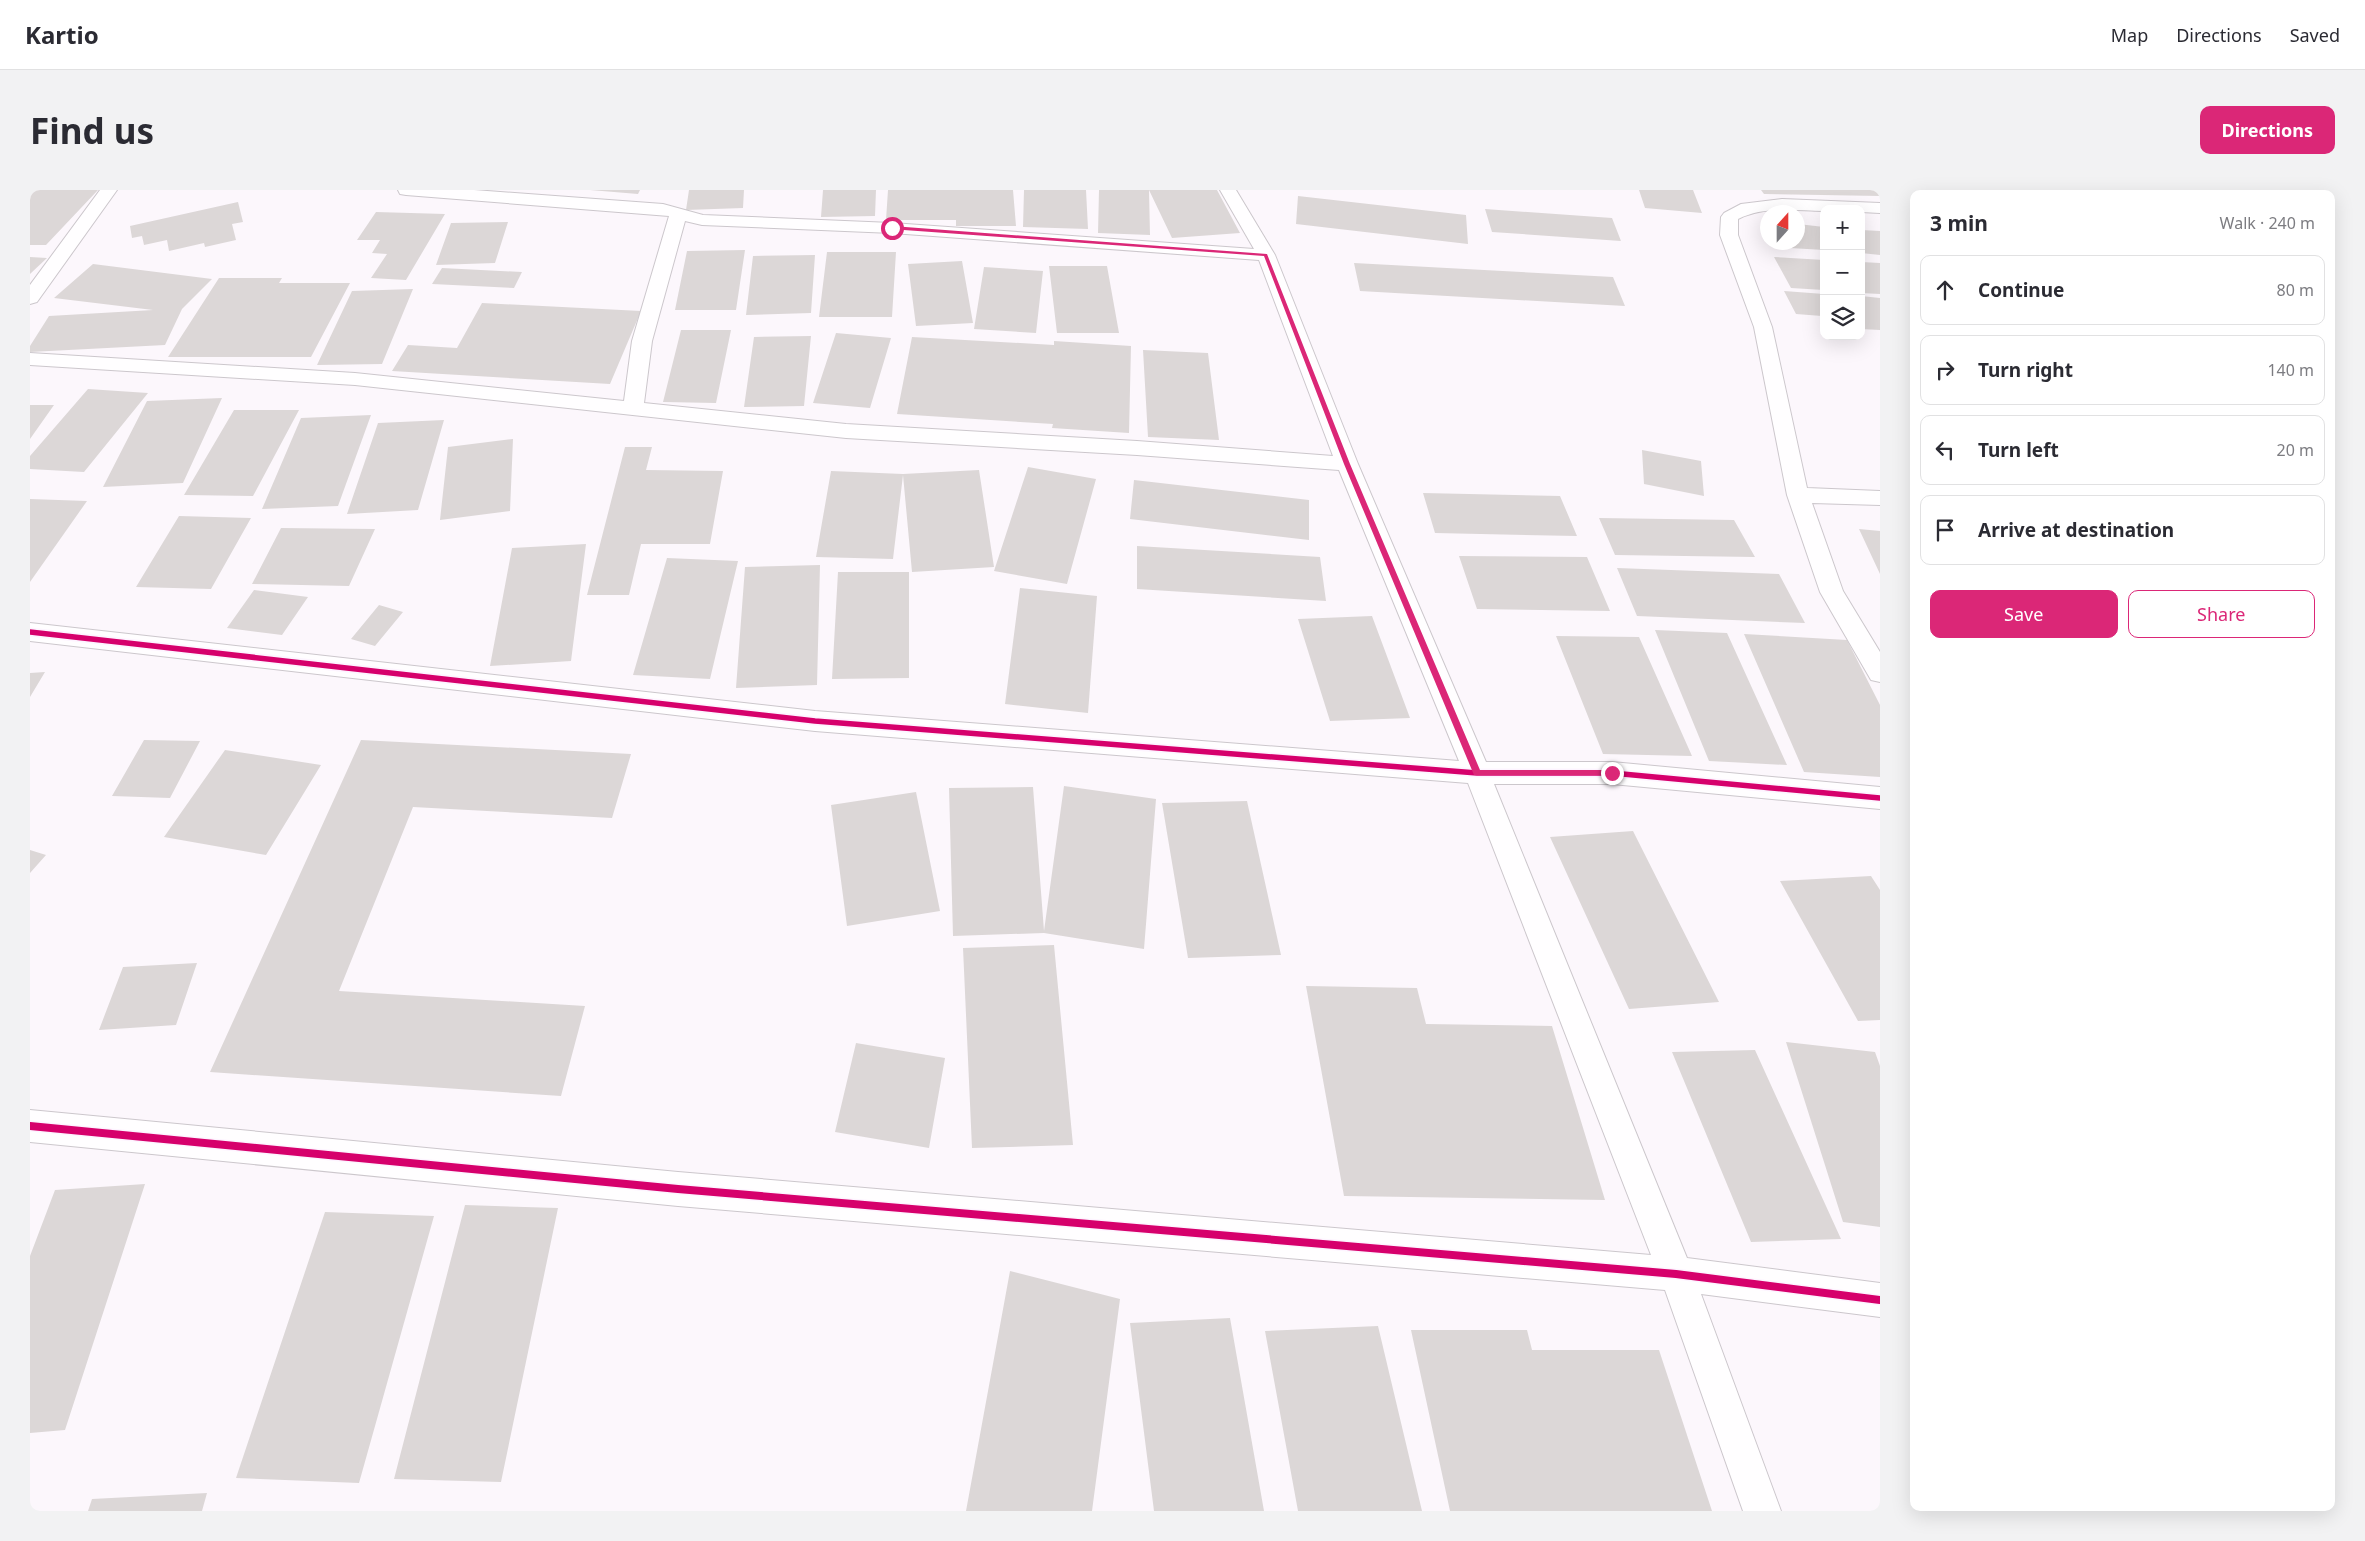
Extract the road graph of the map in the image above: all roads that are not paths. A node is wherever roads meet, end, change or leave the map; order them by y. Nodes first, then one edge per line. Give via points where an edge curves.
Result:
1 (109, 190) edge
2 (406, 190) edge
3 (668, 190) edge
4 (1228, 190) edge
5 (1880, 208) edge
6 (671, 212) junction
7 (1266, 255) junction
8 (30, 298) edge
9 (30, 358) edge
10 (633, 409) junction
11 (1347, 464) junction
12 (1798, 495) junction
13 (1880, 498) edge
14 (30, 632) edge
15 (1880, 673) edge
16 (1477, 773) junction
17 (1880, 798) edge
18 (30, 1126) edge
19 (1676, 1274) junction
20 (1880, 1300) edge
21 (1762, 1511) edge

1 - 8 street
2 - 6 street
3 - 6 street
4 - 7 street
5 - 12 street via 1782,204 1747,208 1730,217 1729,235 1763,327
6 - 7 street via 702,220 892,228
6 - 10 street via 642,341
7 - 11 street
9 - 10 street via 355,379
10 - 11 street via 846,431
11 - 16 street
12 - 13 street
12 - 15 street via 1832,592
14 - 16 street via 815,721
16 - 17 street via 1612,773
16 - 19 street
18 - 19 street via 668,1188
19 - 20 street
19 - 21 street

